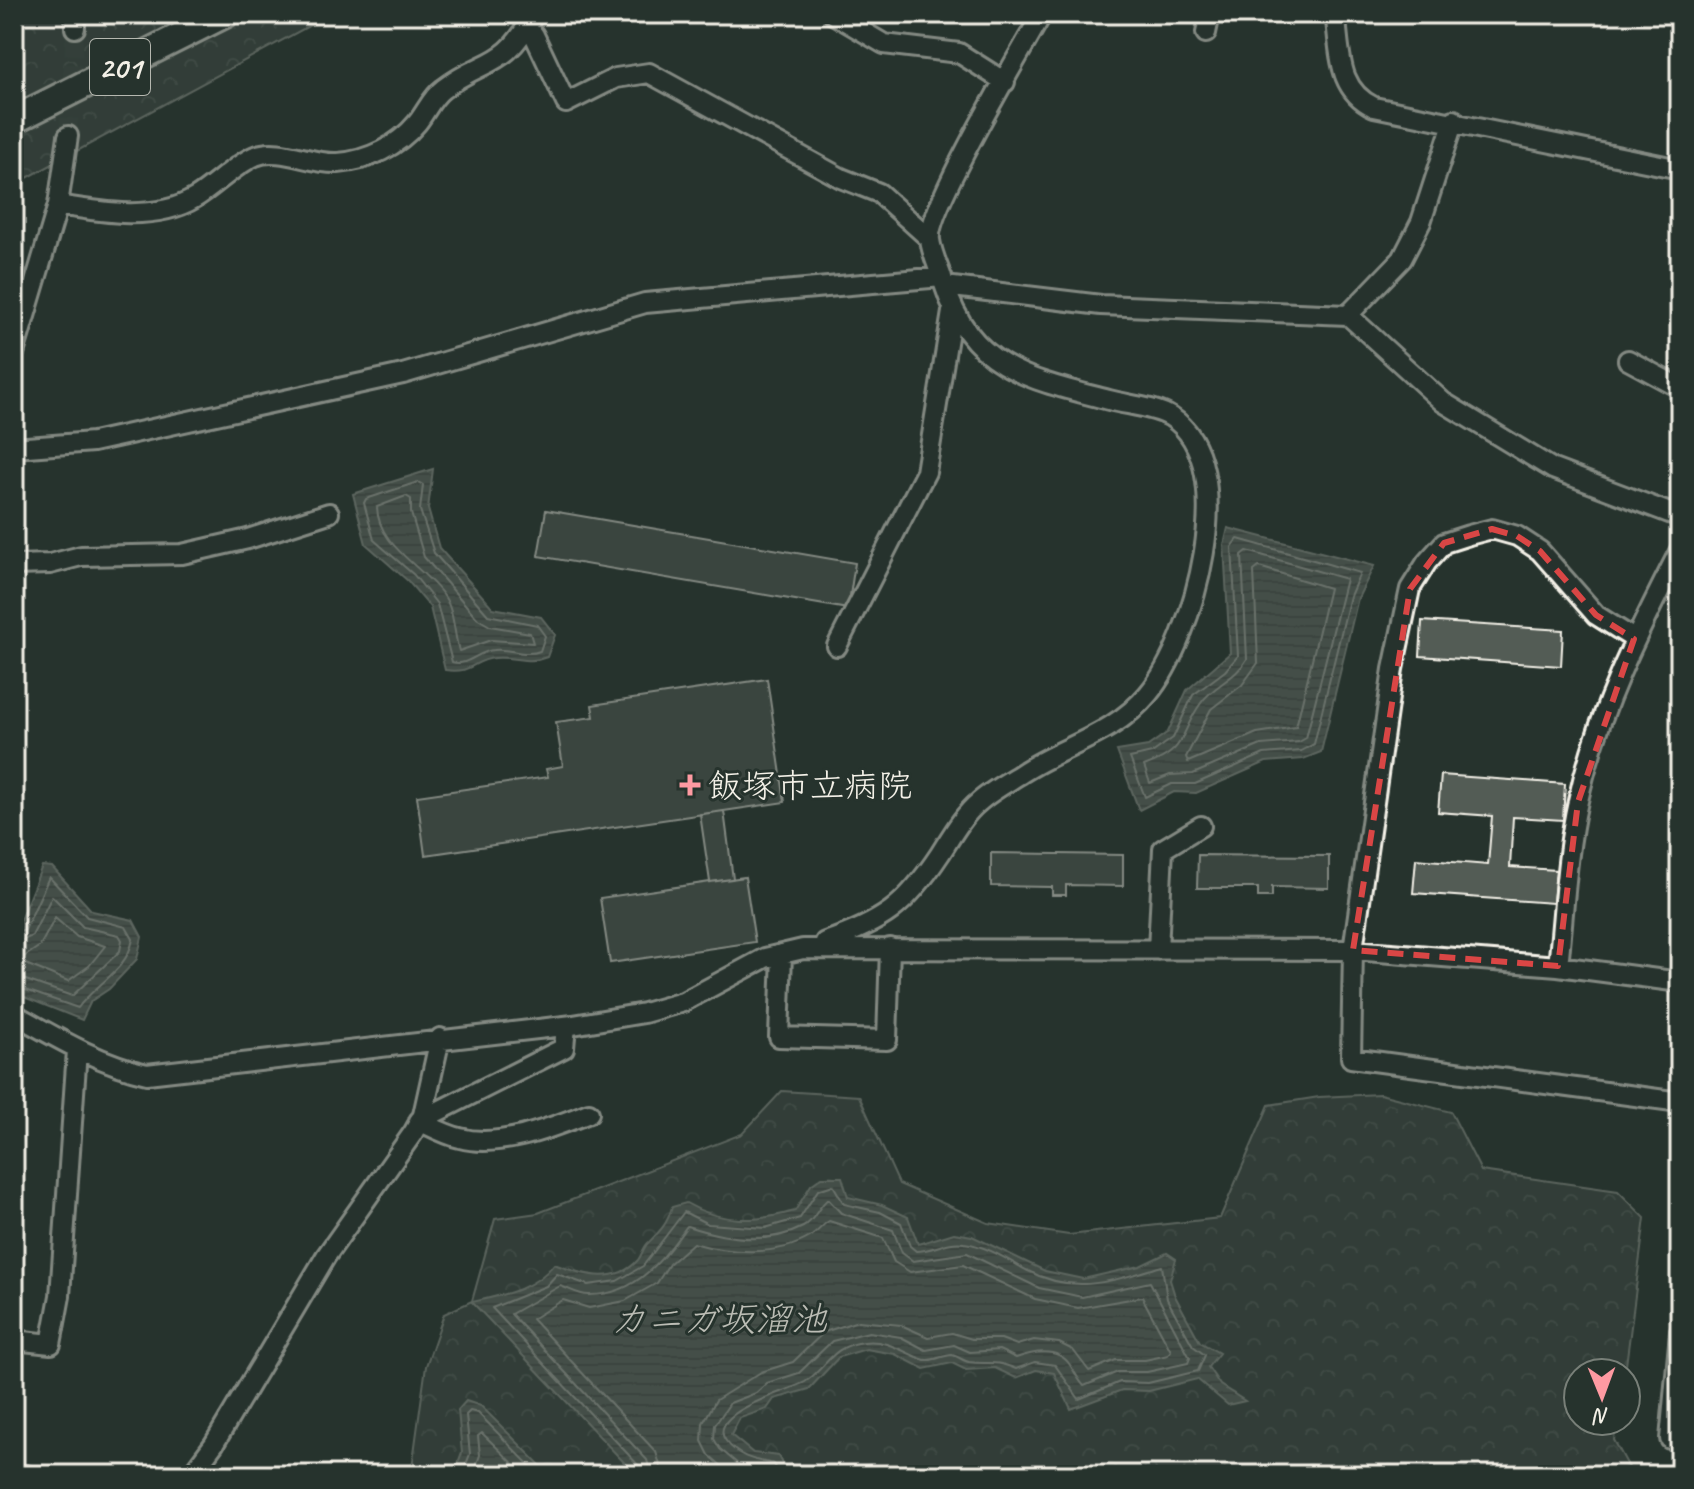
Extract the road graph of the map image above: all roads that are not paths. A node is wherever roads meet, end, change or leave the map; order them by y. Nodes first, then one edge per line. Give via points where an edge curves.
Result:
1 (225, 14) edge
2 (833, 14) edge
3 (1042, 14) edge
4 (1210, 14) edge
5 (1335, 14) edge
6 (530, 22) edge
7 (1206, 33) dead end
8 (1005, 82) junction
9 (14, 120) edge
10 (1454, 120) junction
11 (68, 136) tunnel mouth
12 (1680, 169) edge
13 (58, 205) junction
14 (929, 238) junction
15 (943, 282) junction
16 (952, 312) junction
17 (1348, 315) junction
18 (14, 353) edge
19 (1628, 360) dead end
20 (1680, 388) edge
21 (15, 450) edge
22 (329, 513) dead end
23 (1680, 517) edge
24 (1680, 550) edge
25 (14, 565) edge
26 (1634, 639) junction
27 (837, 646) dead end
28 (1201, 826) dead end
29 (890, 948) junction
30 (803, 949) junction
31 (1158, 950) junction
32 (1353, 950) junction
33 (782, 954) junction
34 (1558, 966) junction
35 (1680, 982) edge
36 (14, 1014) edge
37 (566, 1026) junction
38 (440, 1038) junction
39 (77, 1050) junction
40 (1680, 1102) edge
41 (589, 1113) dead end
42 (419, 1121) junction
43 (1680, 1332) edge
44 (14, 1340) edge
45 (1680, 1439) edge
46 (14, 1475) edge
47 (26, 1475) edge
48 (191, 1475) edge

1 - 9 highway, 201
2 - 8 street via 884,44 959,53
3 - 8 street
4 - 7 street
5 - 10 street via 1346,87 1360,100
6 - 13 street via 503,57 440,90 415,125 386,150 336,164 257,155 190,201 172,207 116,214
6 - 14 street via 566,103 616,78 649,73 841,178 879,193
8 - 14 street via 945,191
10 - 12 street
10 - 17 street via 1421,222 1402,259
11 - 13 street
13 - 18 street
14 - 15 street
15 - 16 street
15 - 17 street via 1101,305
15 - 21 street via 645,303 403,374 93,442
16 - 27 street via 926,472
16 - 30 street via 996,361 1032,380 1171,417 1191,438 1202,461 1203,565 1185,628 1138,704 1115,726 1030,768 978,802 902,904 869,927
17 - 23 street via 1443,402 1492,432 1553,469
19 - 20 street
22 - 25 street via 182,554 81,556
24 - 26 street
26 - 32 street via 1596,615 1540,551 1517,536 1492,529 1444,543 1410,589 1393,669
26 - 34 street via 1578,802
28 - 31 street via 1163,849
29 - 30 street
29 - 31 street
29 - 33 street via 887,1040 779,1037
30 - 33 street
31 - 32 street
32 - 34 street
32 - 40 street via 1351,1058
33 - 37 street via 683,1002
34 - 35 street
36 - 39 street
37 - 38 street
37 - 42 street via 564,1048
38 - 39 street via 147,1074
38 - 42 street
39 - 44 street via 60,1296 51,1344
41 - 42 street via 535,1132 477,1140
42 - 48 street via 326,1256
43 - 45 street via 1670,1439
46 - 47 street

